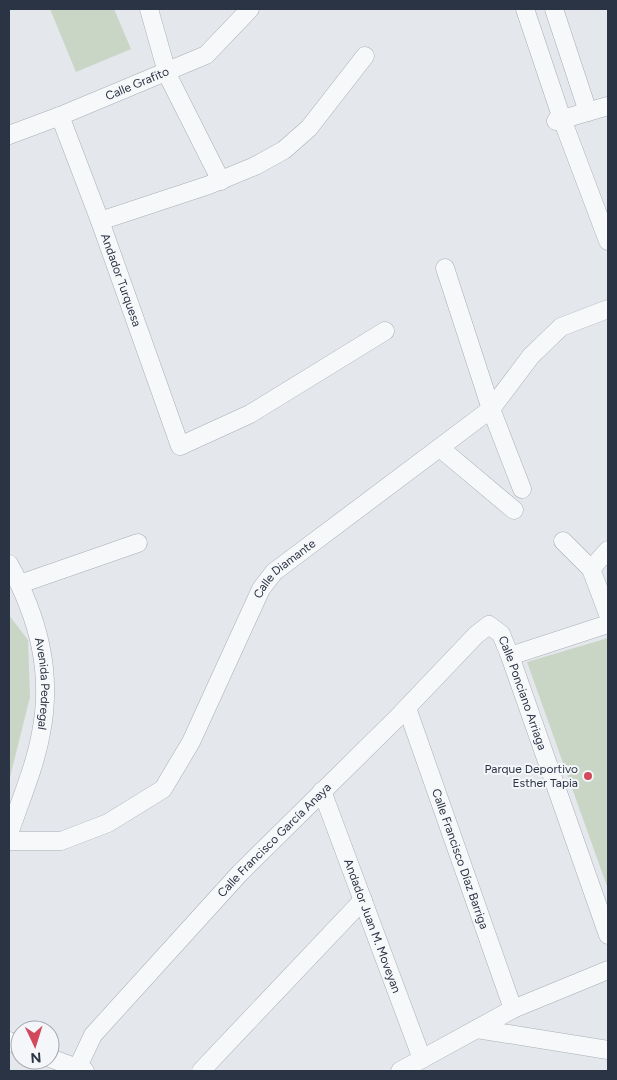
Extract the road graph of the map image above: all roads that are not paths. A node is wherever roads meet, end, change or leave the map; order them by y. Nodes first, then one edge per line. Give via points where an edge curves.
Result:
1 (149, 9) edge
2 (250, 9) edge
3 (525, 9) edge
4 (554, 9) edge
5 (365, 56) dead end
6 (167, 71) junction
7 (608, 106) edge
8 (588, 112) junction
9 (60, 116) junction
10 (559, 120) junction
11 (9, 135) edge
12 (221, 181) junction
13 (100, 221) junction
14 (608, 242) edge
15 (446, 268) dead end
16 (608, 309) edge
17 (385, 331) dead end
18 (491, 409) junction
19 (440, 448) junction
20 (522, 489) dead end
21 (514, 510) dead end
22 (563, 541) dead end
23 (138, 543) dead end
24 (608, 550) edge
25 (9, 564) edge
26 (591, 569) junction
27 (20, 584) junction
28 (608, 614) edge
29 (608, 624) edge
30 (490, 625) joint
31 (510, 656) junction
32 (407, 708) junction
33 (322, 791) junction
34 (9, 834) edge
35 (9, 840) edge
36 (363, 900) junction
37 (608, 935) edge
38 (608, 970) edge
39 (514, 1009) junction
40 (477, 1029) junction
41 (608, 1050) edge
42 (422, 1059) junction
43 (60, 1062) edge
44 (79, 1070) edge
45 (201, 1071) edge
46 (400, 1071) edge

1 - 6 street
2 - 6 street, Calle Grafito via 206,55
3 - 10 street
4 - 8 street
5 - 12 street via 309,128 284,150
6 - 9 street, Calle Grafito
6 - 12 street
7 - 8 street
8 - 10 street
9 - 11 street, Calle Grafito
9 - 13 street, Andador Turquesa
10 - 14 street
12 - 13 street
13 - 17 street, Andador Turquesa via 180,446 250,414
15 - 18 street
16 - 18 street, Calle Diamante via 561,327 531,356
18 - 19 street, Calle Diamante
18 - 20 street
19 - 21 street
19 - 35 street, Calle Diamante via 274,572 261,588 191,742 164,789 108,823 62,841
22 - 26 street
23 - 27 street
24 - 26 street
25 - 27 street, Avenida Pedregal
26 - 28 street
27 - 34 street, Avenida Pedregal via 42,644 45,705 32,767
29 - 31 street
30 - 31 street, Calle Ponciano Arriaga via 501,634
30 - 32 street, Calle Francisco García Anaya via 476,635
31 - 37 street, Calle Ponciano Arriaga
32 - 33 street, Calle Francisco García Anaya
32 - 39 street, Calle Francisco Díaz Barriga
33 - 36 street, Andador Juan M. Moveyan
33 - 44 street, Calle Francisco García Anaya via 240,873 93,1035
36 - 42 street, Andador Juan M. Moveyan
36 - 45 street
38 - 39 street
39 - 40 street
40 - 41 street
40 - 42 street
42 - 46 street
43 - 44 street

